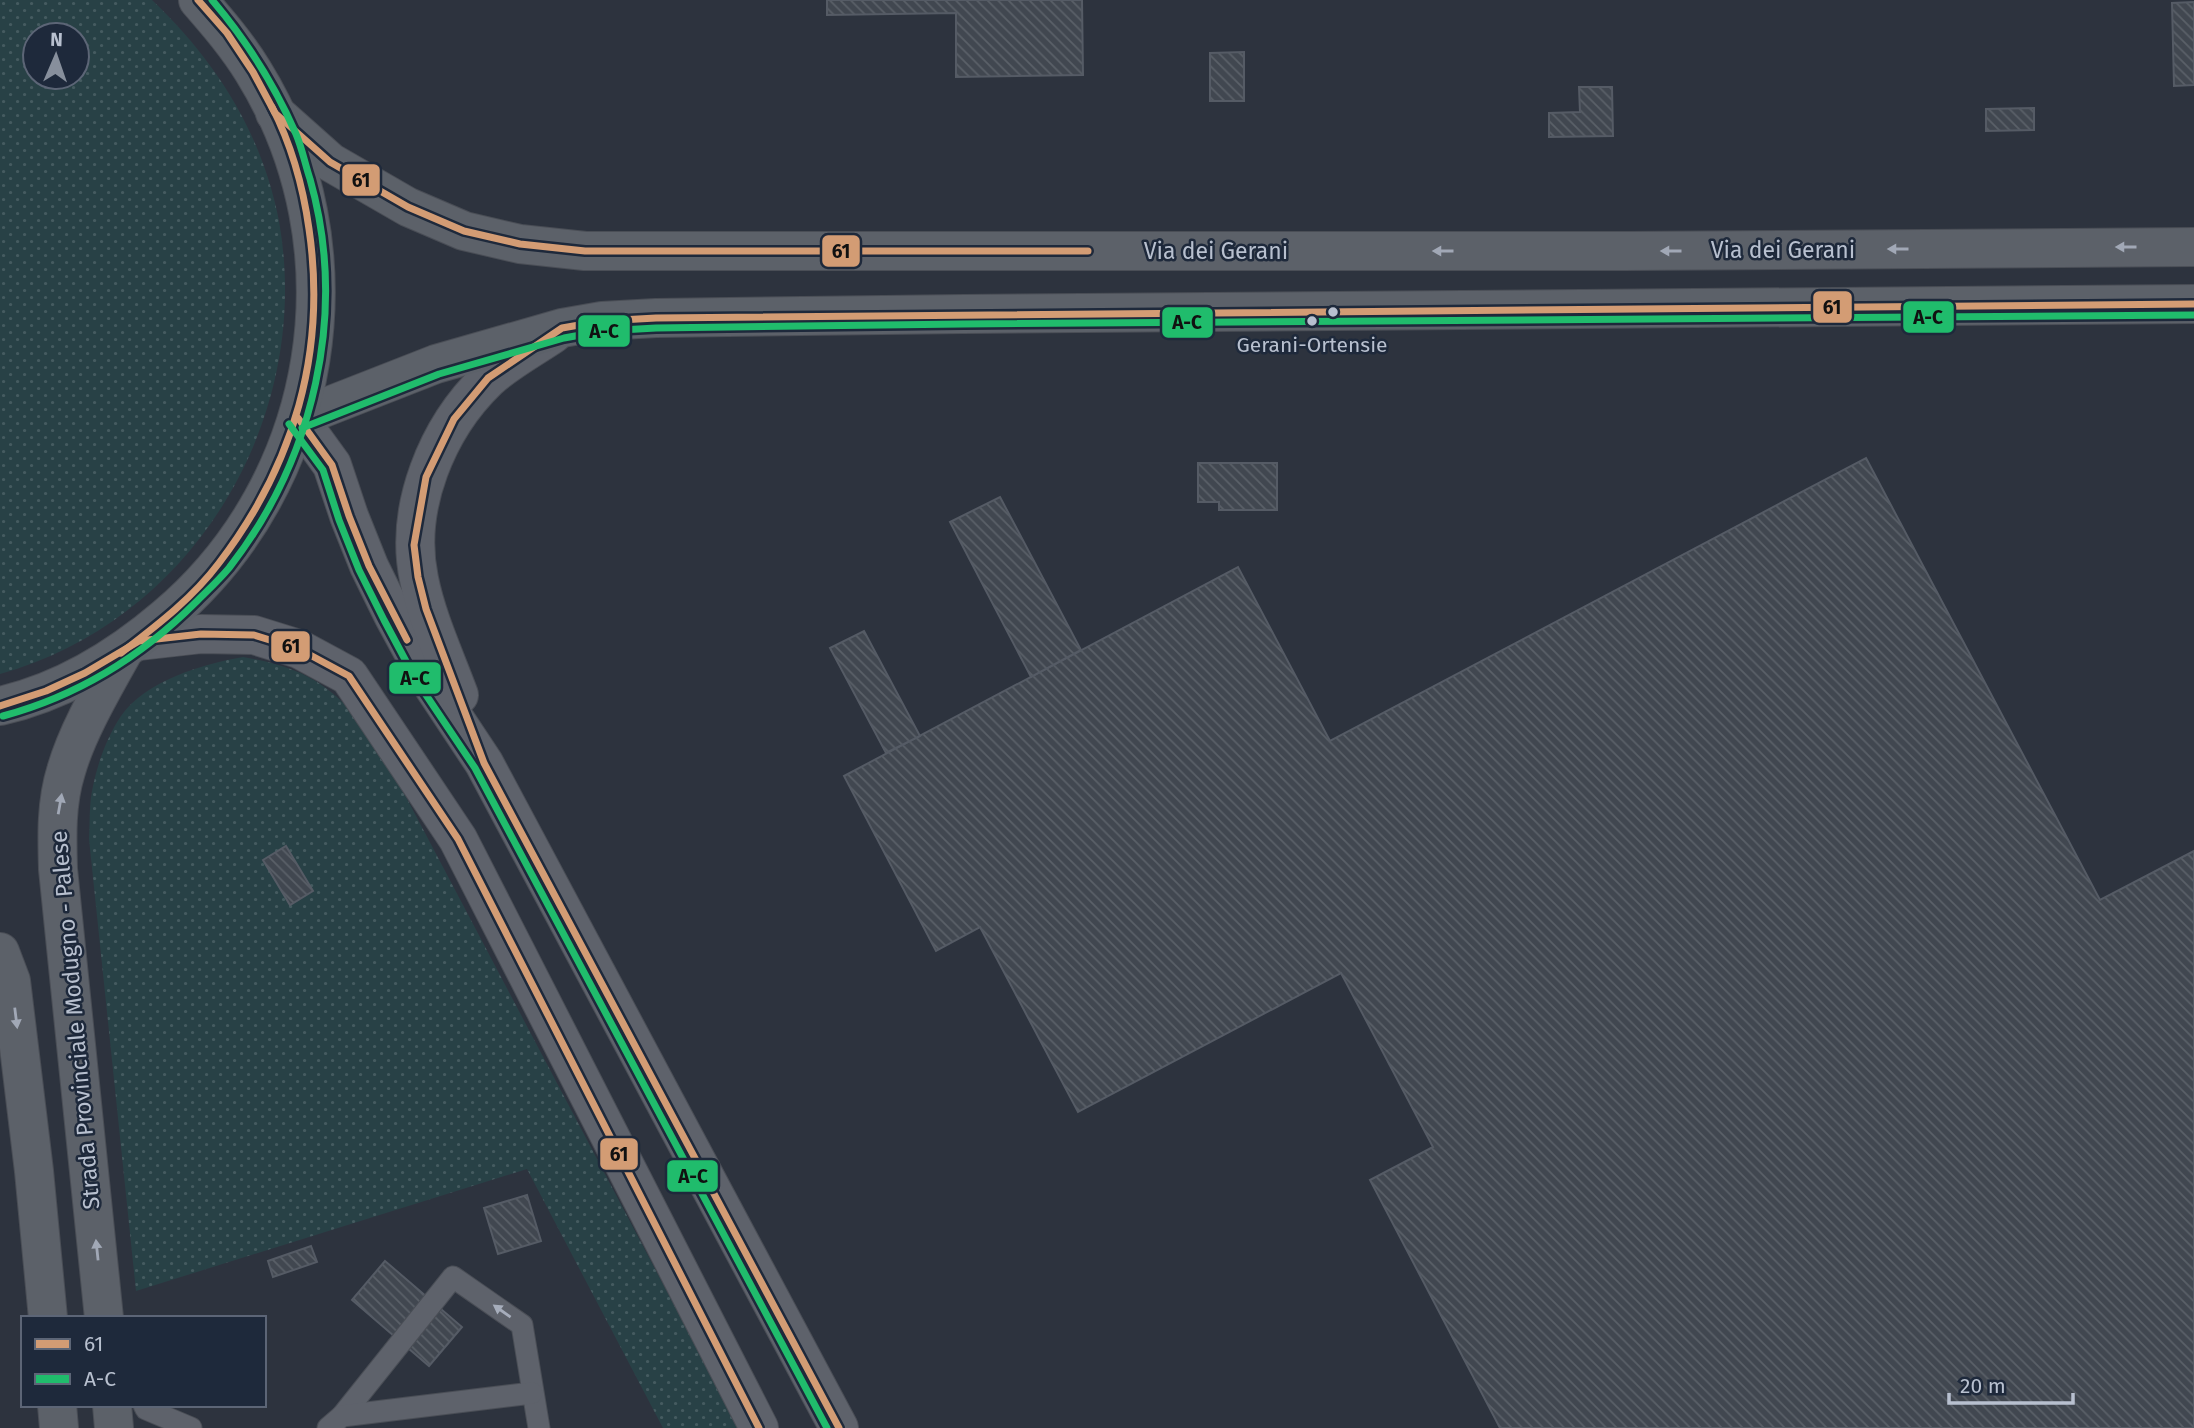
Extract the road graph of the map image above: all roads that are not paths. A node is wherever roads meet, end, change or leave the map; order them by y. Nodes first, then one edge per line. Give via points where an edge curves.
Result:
1 (198, 0) edge
2 (275, 113) junction
3 (2194, 247) edge
4 (2194, 304) edge
5 (562, 328) junction
6 (298, 418) junction
7 (131, 646) junction
8 (0, 706) edge
9 (484, 762) junction
10 (0, 952) edge
11 (48, 1316) edge
12 (104, 1316) edge
13 (532, 1393) junction
14 (57, 1407) edge
15 (112, 1407) edge
16 (145, 1407) edge
17 (335, 1422) edge
18 (59, 1428) edge
19 (114, 1428) edge
20 (191, 1428) edge
21 (539, 1428) edge
22 (759, 1428) edge
23 (839, 1428) edge

1 - 2 street, Strada Provinciale Modugno - Palese via 227,33
3 -> 2 street, Via dei Gerani via 585,251 520,244 464,231 408,207 330,162
2 - 6 street, Strada Provinciale Modugno - Palese via 302,186 315,264 314,341
4 - 5 street via 698,317 602,321
5 - 6 street via 436,364
5 - 9 street via 488,379 454,419 426,477 418,514 414,545 426,609
6 - 7 street, Strada Provinciale Modugno - Palese via 272,483 237,542 192,596
6 - 9 street via 332,466 369,566 406,639
7 - 8 street, Strada Provinciale Modugno - Palese via 46,691
12 -> 7 street, Strada Provinciale Modugno - Palese via 59,882 57,821 66,771 90,713
7 - 22 street via 201,634 254,635 299,649 349,676 458,839
9 - 23 street
10 -> 11 street via 11,981
13 - 17 lane
13 -> 17 lane via 522,1325 453,1277
13 - 21 lane
14 - 18 street
15 - 19 street
16 - 20 lane

